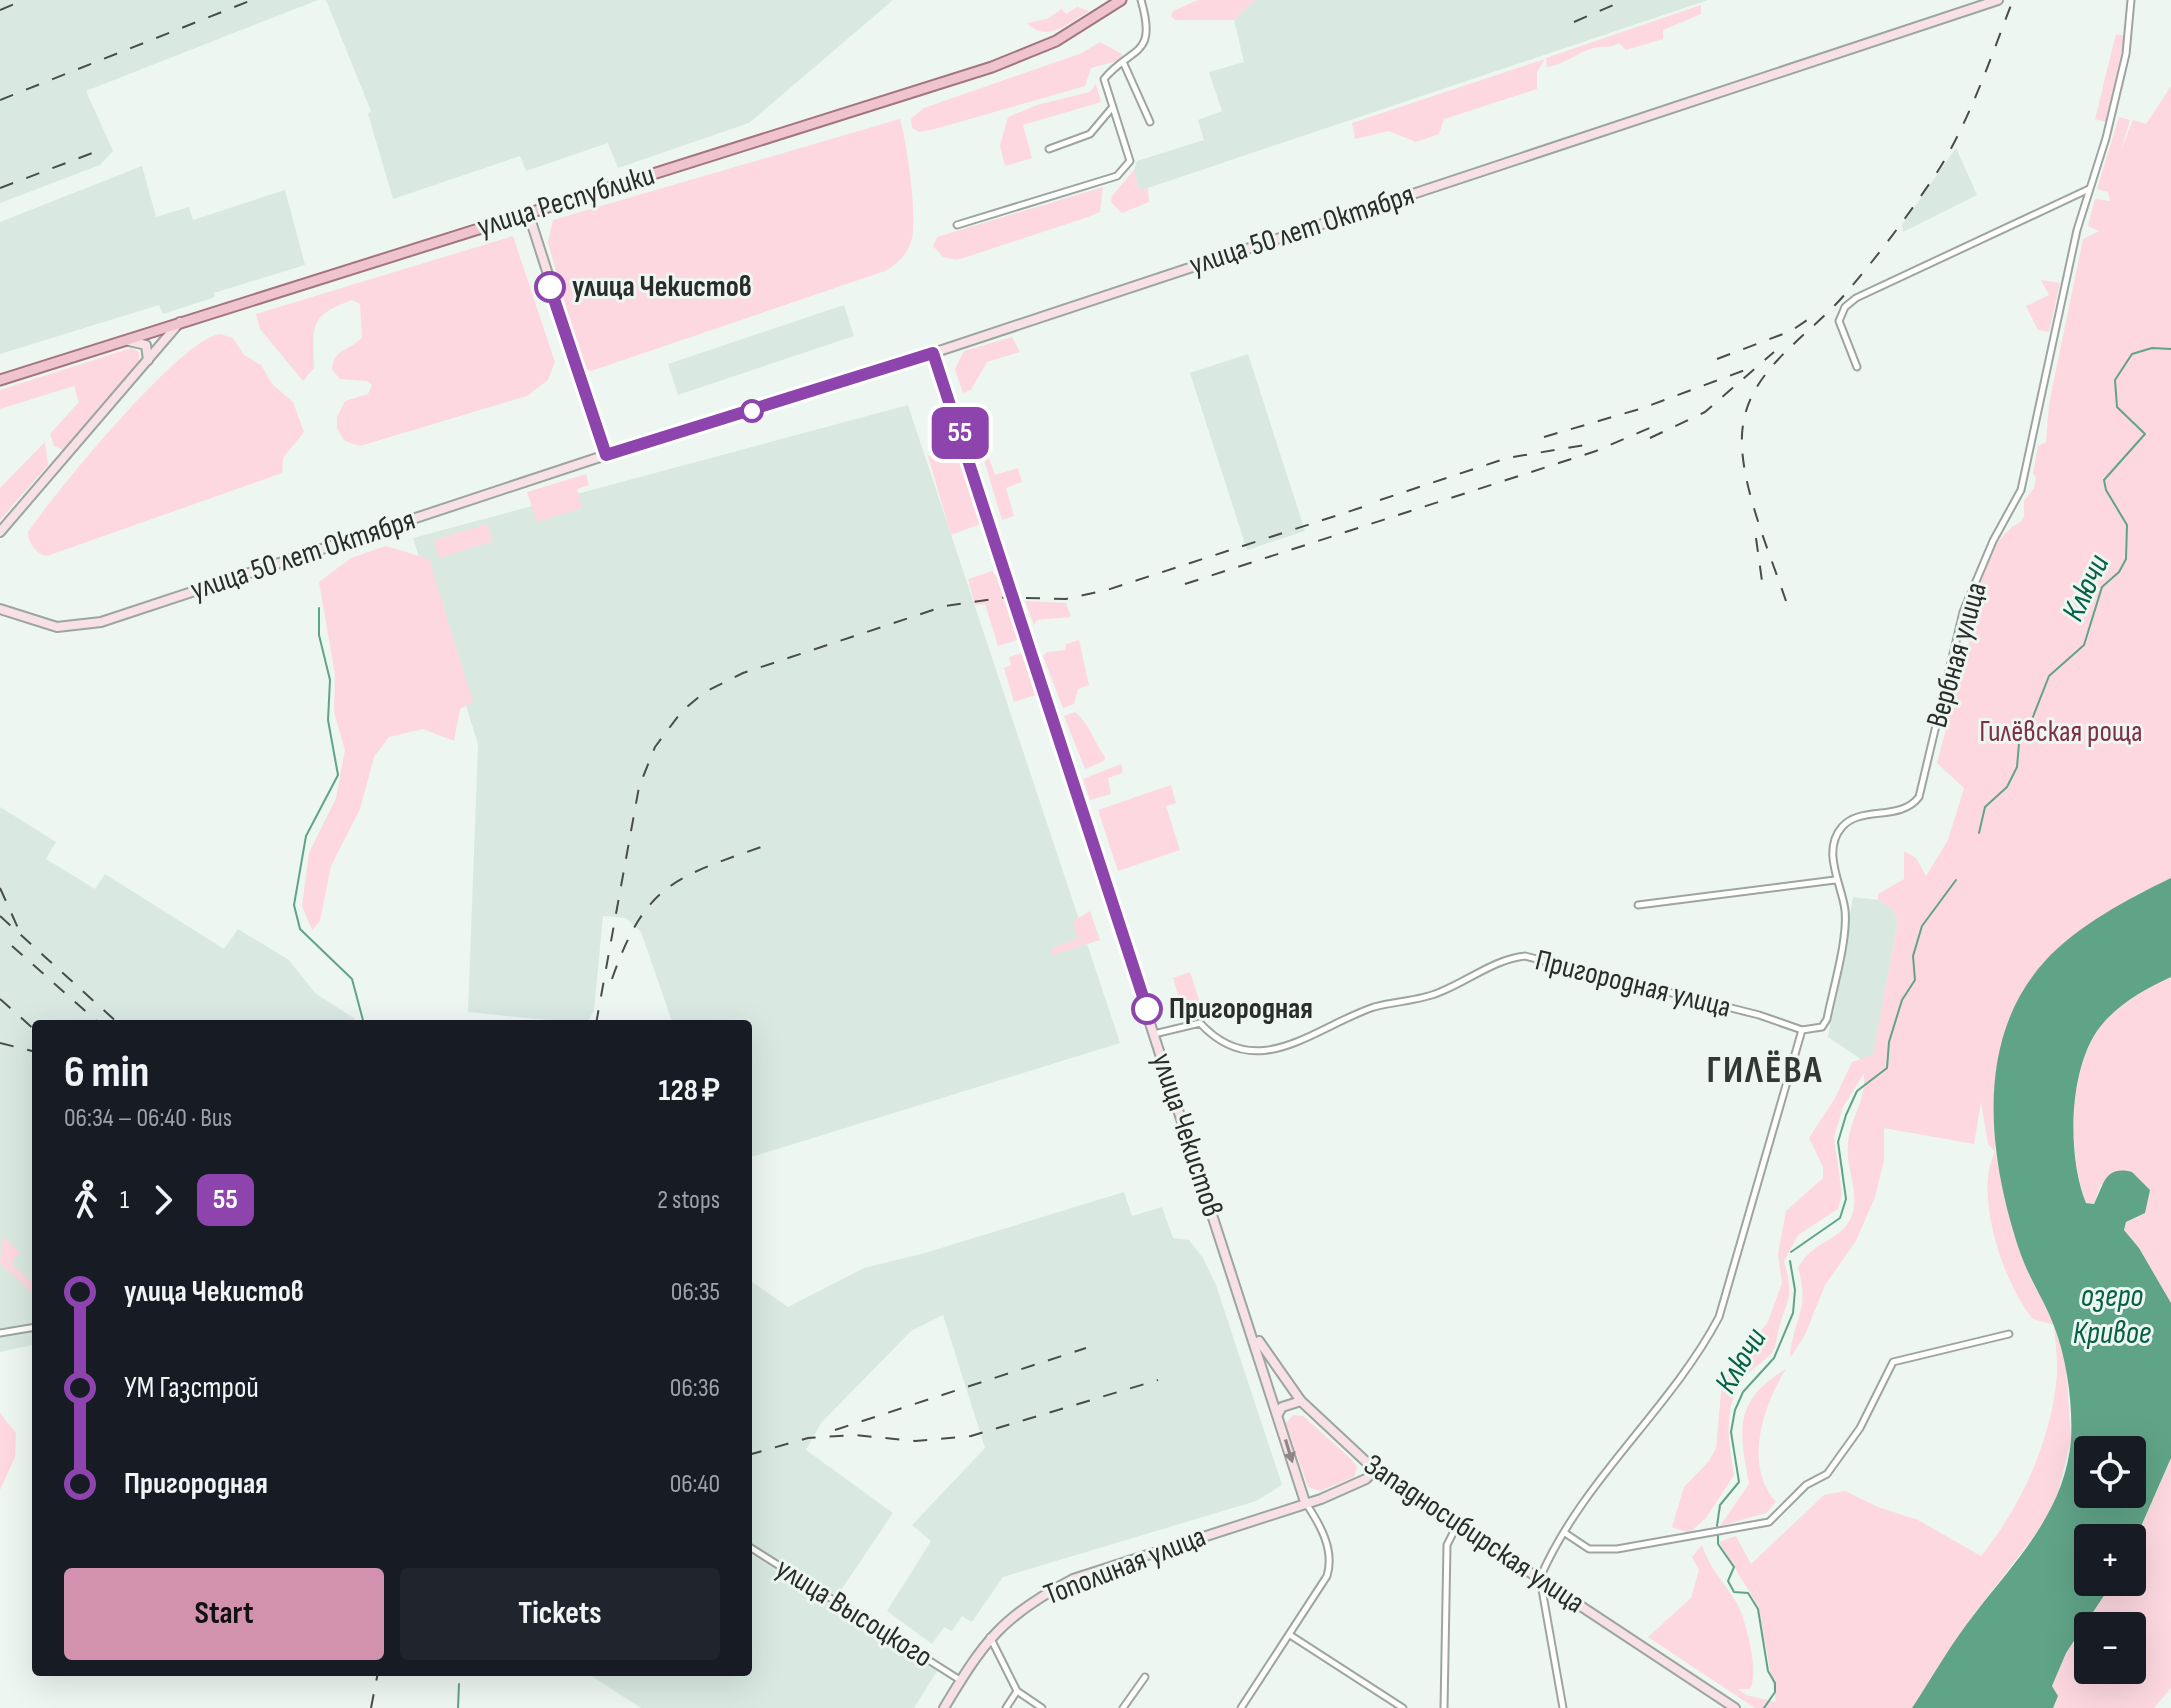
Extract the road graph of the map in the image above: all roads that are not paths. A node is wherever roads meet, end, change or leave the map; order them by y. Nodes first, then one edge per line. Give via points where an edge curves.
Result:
1 (1121, 0) edge
2 (1141, 0) edge
3 (1998, 0) edge
4 (2131, 0) edge
5 (1124, 64) junction
6 (1111, 109) junction
7 (1150, 122) dead end
8 (1049, 149) dead end
9 (2090, 188) junction
10 (528, 212) junction
11 (957, 225) dead end
12 (180, 322) junction
13 (124, 341) junction
14 (933, 353) junction
15 (147, 363) junction
16 (1857, 367) dead end
17 (0, 380) edge
18 (606, 455) junction
19 (0, 532) edge
20 (0, 609) edge
21 (1835, 880) junction
22 (1638, 905) dead end
23 (1802, 1030) junction
24 (1154, 1034) junction
25 (1249, 1323) junction
26 (32, 1328) edge
27 (0, 1333) edge
28 (2009, 1334) dead end
29 (1301, 1401) junction
30 (1278, 1414) junction
31 (1375, 1470) junction
32 (1305, 1502) junction
33 (1458, 1524) junction
34 (1565, 1533) junction
35 (752, 1549) edge
36 (1540, 1578) junction
37 (1290, 1635) junction
38 (990, 1636) junction
39 (1145, 1677) dead end
40 (960, 1680) junction
41 (1017, 1691) junction
42 (944, 1708) edge
43 (1006, 1708) edge
44 (1042, 1708) edge
45 (1123, 1708) edge
46 (1241, 1708) edge
47 (1403, 1708) edge
48 (1444, 1708) edge
49 (1563, 1708) edge
50 (1735, 1708) edge

1 - 10 main road, улица Республики via 1056,41 992,67
2 - 5 street via 1145,43
3 - 14 main road, улица 50 лет Октября
4 - 9 street, Вербная улица via 2126,54
5 - 6 street via 1104,79
5 - 7 street
6 - 8 street via 1090,134
6 - 11 street via 1130,161 1117,176
9 - 16 street via 1856,298 1839,321
9 - 21 street, Вербная улица via 2021,490 1963,612 1919,797 1905,810 1844,824 1835,850
10 - 12 main road, улица Республики
10 - 18 main road
12 - 13 main road, улица Республики
12 - 15 main road
13 - 15 main road via 146,345
13 - 17 main road, улица Республики
14 - 18 main road, улица 50 лет Октября
14 - 24 main road, улица Чекистов
15 - 19 main road
18 - 20 main road, улица 50 лет Октября via 93,624 52,627
21 - 22 street
21 - 23 street via 1846,917 1827,1019 1817,1030
23 - 24 street, Пригородная улица via 1525,956 1436,994 1374,1008 1284,1048 1240,1050 1212,1036 1200,1023
23 - 34 street via 1719,1317 1694,1359 1588,1495
24 - 25 main road, улица Чекистов
25 - 29 main road, Западносибирская улица
25 - 30 main road
26 - 27 street
28 - 34 street via 1893,1362 1860,1428 1827,1474 1806,1485 1769,1522 1617,1549 1589,1549
29 - 30 main road via 1282,1407
29 - 31 main road, Западносибирская улица
30 -> 32 main road
31 - 32 main road, Тополиная улица via 1366,1479
31 - 33 main road, Западносибирская улица
32 - 37 street via 1332,1561
32 - 38 main road, Тополиная улица via 1073,1579 1038,1597
33 - 36 main road, Западносибирская улица
33 - 48 street via 1447,1545
34 - 36 street
35 - 40 street, улица Высоцкого
36 - 49 street
36 - 50 main road, Западносибирская улица
37 - 46 street
37 - 47 street
38 - 40 main road, Тополиная улица
38 - 41 street
39 - 45 street
40 - 42 main road, Тополиная улица
41 - 43 street
41 - 44 street

